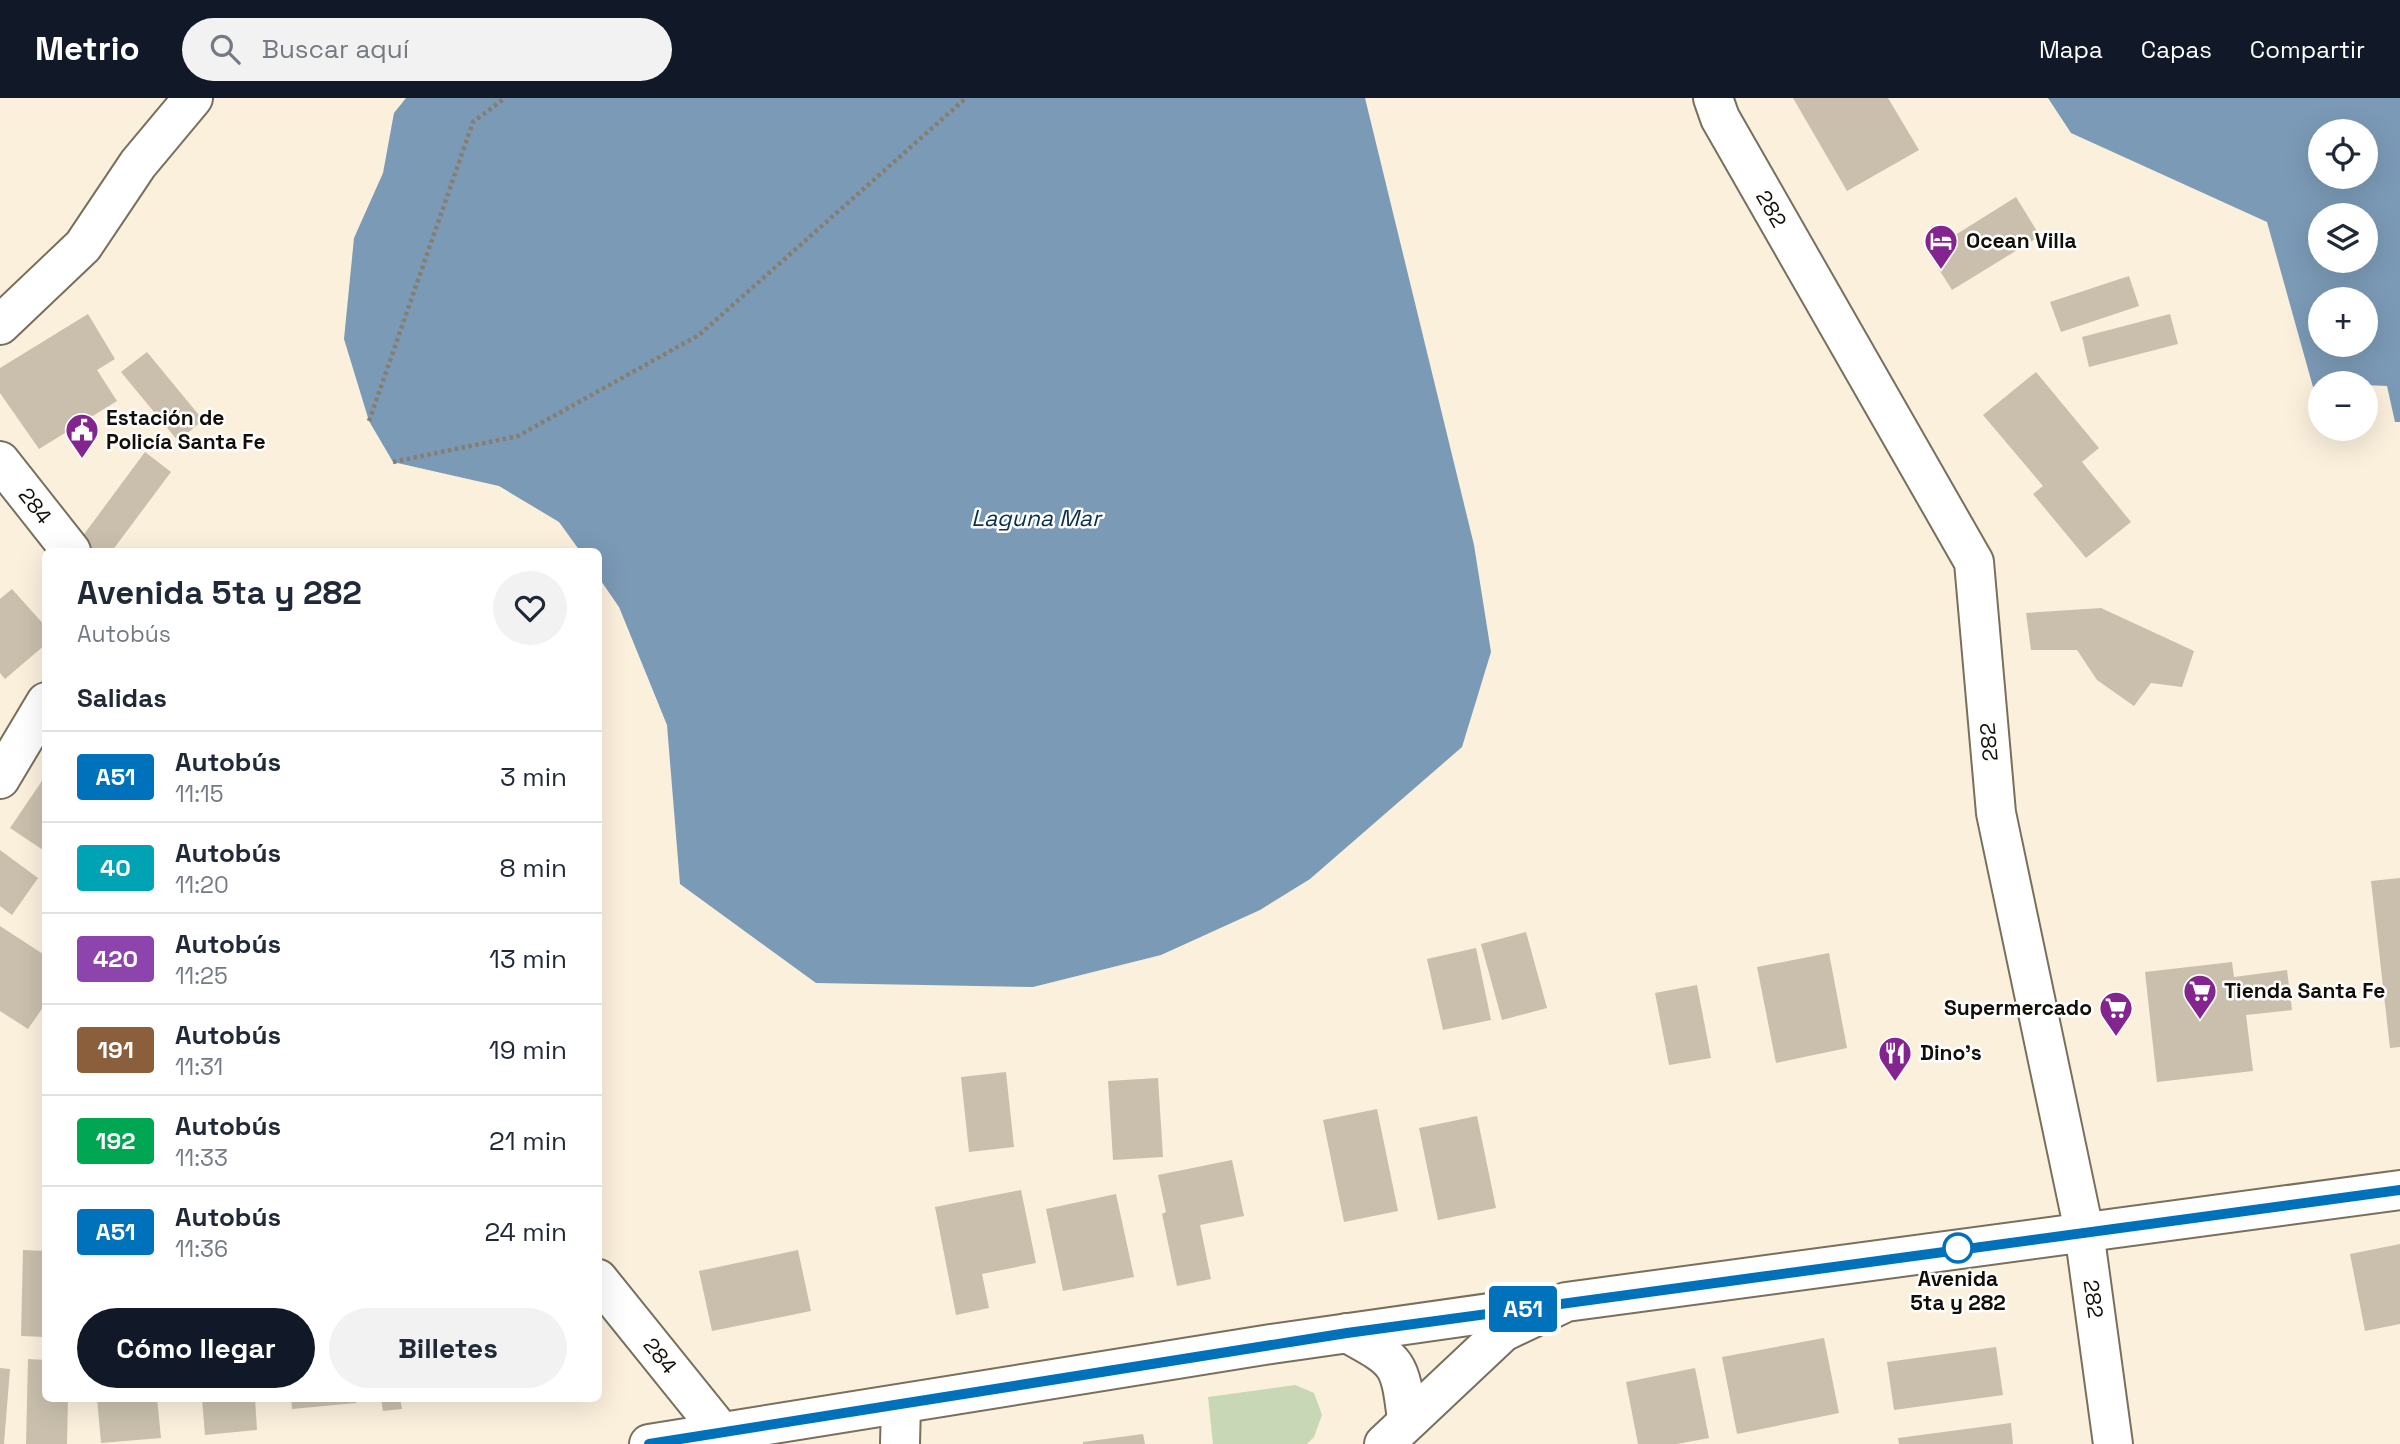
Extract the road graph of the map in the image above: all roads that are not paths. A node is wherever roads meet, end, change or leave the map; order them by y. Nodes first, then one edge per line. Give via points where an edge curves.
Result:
1 (193, 98) edge
2 (1713, 98) edge
3 (0, 325) edge
4 (0, 461) edge
5 (69, 548) edge
6 (42, 709) edge
7 (0, 779) edge
8 (2400, 1190) edge
9 (2084, 1231) junction
10 (602, 1284) edge
11 (1566, 1302) junction
12 (1347, 1333) junction
13 (901, 1405) junction
14 (1395, 1432) edge
15 (722, 1433) junction
16 (649, 1444) edge
17 (900, 1444) edge
18 (2113, 1444) edge

1 - 3 main road via 138,163 83,246
2 - 9 main road, 282 via 1720,118 1974,562 1996,813
4 - 5 main road, 284
6 - 7 main road
8 - 9 main road
9 - 11 main road
9 - 18 main road, 282
10 - 15 main road, 284
11 - 12 main road
11 - 14 main road via 1503,1332
12 - 13 main road
12 - 14 main road via 1385,1354 1402,1376
13 - 15 main road
13 - 17 main road
15 - 16 main road

